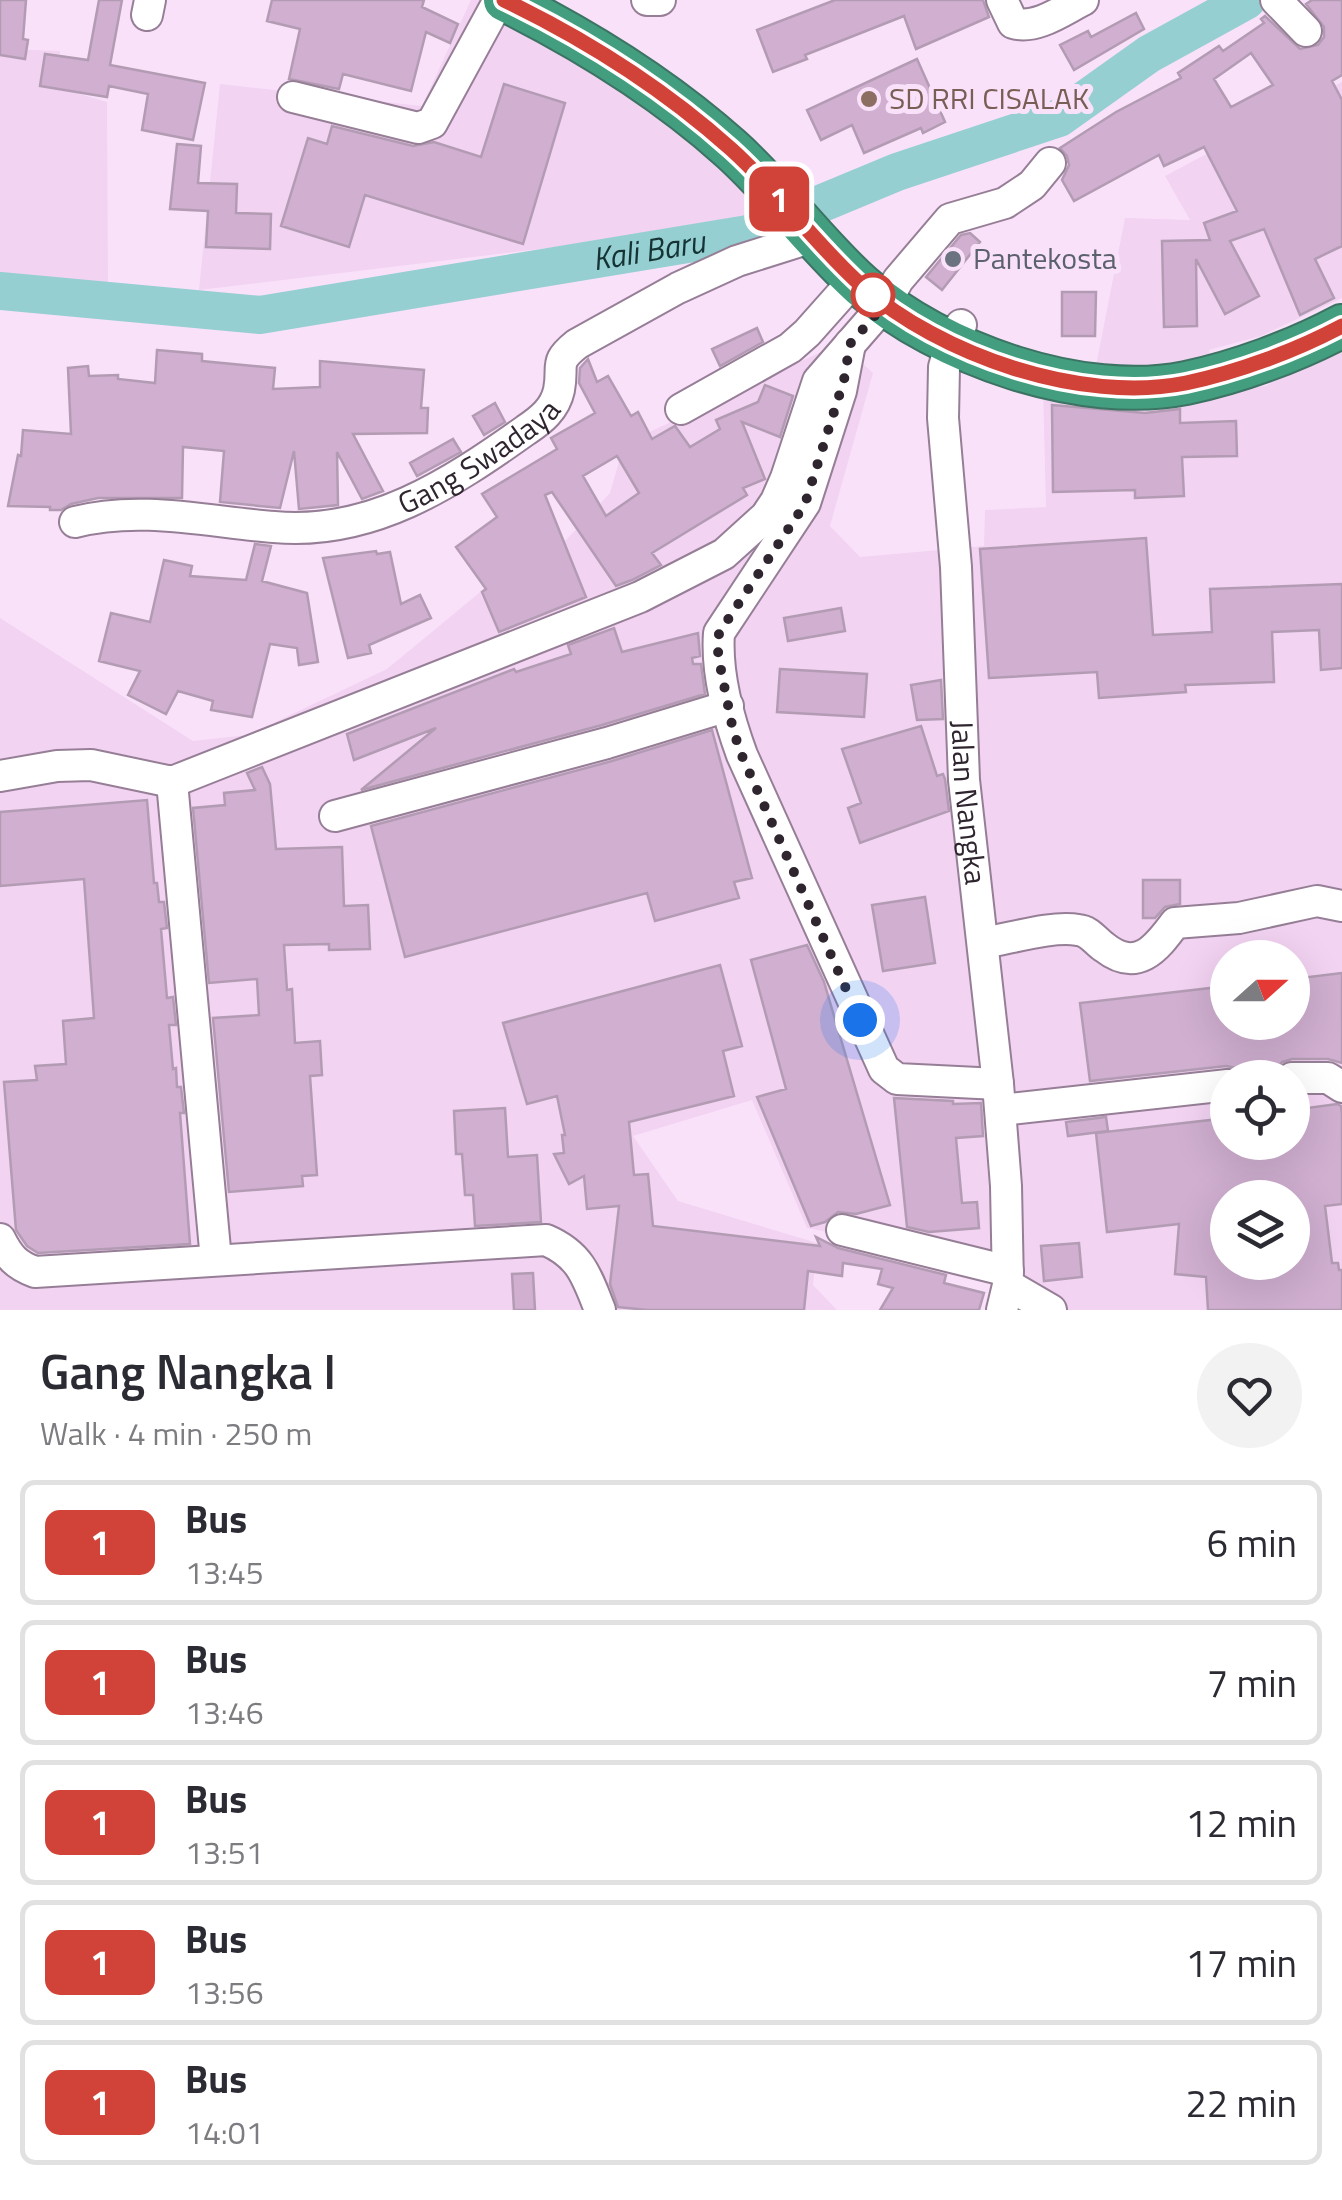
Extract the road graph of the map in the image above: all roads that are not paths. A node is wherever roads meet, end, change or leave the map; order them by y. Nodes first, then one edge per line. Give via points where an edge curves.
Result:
1 (502, 0) edge
2 (560, 0) edge
3 (647, 0) edge
4 (660, 0) edge
5 (1002, 0) edge
6 (1276, 0) edge
7 (1077, 1) edge
8 (1306, 31) dead end
9 (293, 97) dead end
10 (742, 141) junction
11 (1050, 163) dead end
12 (818, 231) junction
13 (879, 288) junction
14 (1342, 302) edge
15 (1342, 326) edge
16 (956, 334) junction
17 (850, 344) junction
18 (1183, 372) junction
19 (681, 409) dead end
20 (76, 522) dead end
21 (728, 706) junction
22 (0, 776) edge
23 (172, 782) junction
24 (335, 816) dead end
25 (1342, 906) edge
26 (983, 943) junction
27 (1310, 1078) edge
28 (1210, 1087) edge
29 (1342, 1087) edge
30 (1000, 1097) junction
31 (842, 1230) dead end
32 (0, 1239) edge
33 (216, 1260) junction
34 (1006, 1289) edge
35 (600, 1310) edge
36 (1051, 1310) edge

1 - 9 street via 426,127
1 - 10 highway
2 - 10 highway via 647,52
3 - 4 street
5 - 7 street via 1020,26
6 - 8 street
10 - 12 highway
11 - 13 street via 1005,203 950,219
12 - 13 highway
12 - 20 street, Gang Swadaya via 708,275 577,344 558,366 559,393 546,415 424,495 366,520 300,529 141,515
13 - 16 highway
13 - 17 street
13 - 19 street
14 - 18 highway
15 - 18 highway via 1264,359
16 - 18 highway via 1072,362
16 - 26 street, Jalan Nangka via 944,368 943,418 964,780
17 - 21 street via 805,504 719,633
17 - 23 street via 818,381 776,501 724,554 640,597
21 - 24 street
21 - 30 street via 742,756 884,1069 896,1080
22 - 23 street via 91,765
23 - 33 street
25 - 26 street via 1317,901 1175,924 1150,954 1132,958 1106,950 1084,930
26 - 30 street, Jalan Nangka
27 - 29 street
28 - 30 street
30 - 34 street, Jalan Nangka
31 - 34 street
32 - 33 street via 20,1267 36,1272
33 - 35 street via 546,1240 567,1249
34 - 36 street

